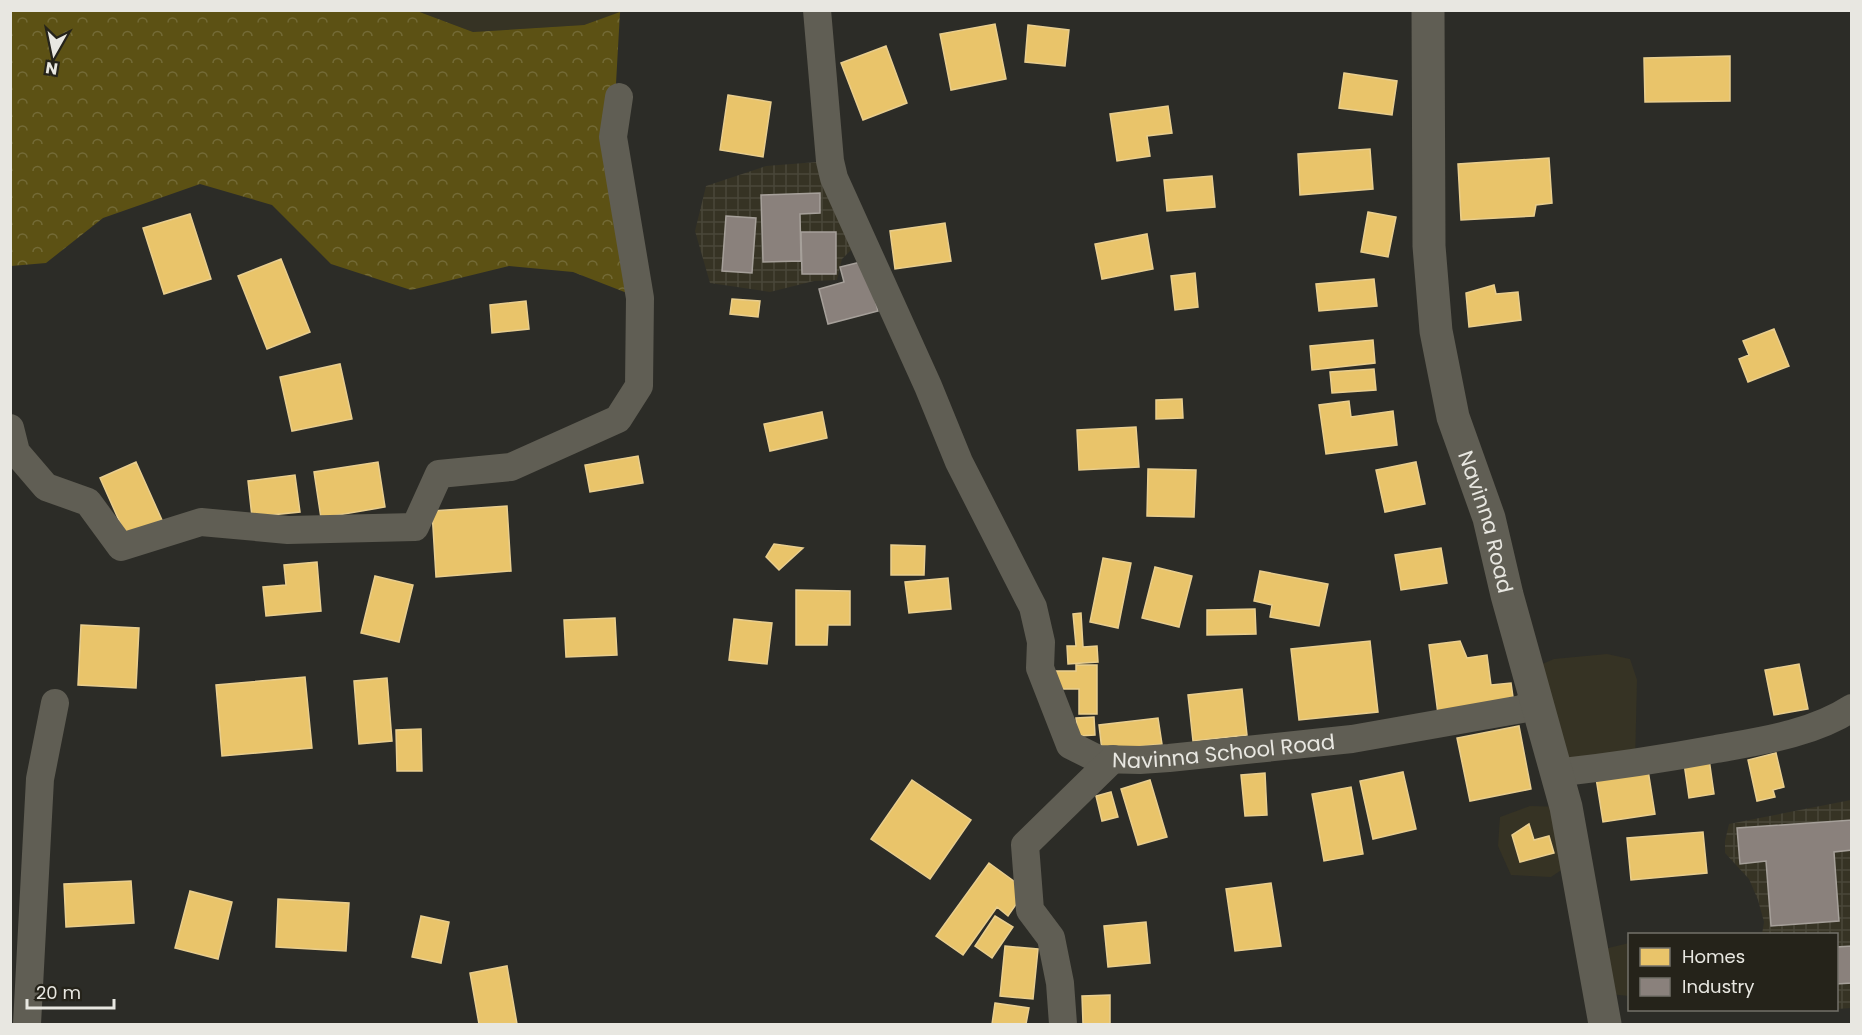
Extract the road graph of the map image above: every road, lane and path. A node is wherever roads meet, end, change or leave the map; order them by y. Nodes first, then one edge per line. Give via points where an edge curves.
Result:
1 (817, 10) edge
2 (1428, 10) edge
3 (619, 96) dead end
4 (10, 428) edge
5 (1536, 700) junction
6 (54, 703) dead end
7 (1851, 708) edge
8 (1113, 759) junction
9 (1556, 773) junction
10 (27, 1024) edge
11 (1063, 1024) edge
12 (1605, 1024) edge

1 - 8 street, Navinna School Road via 834,178 959,462 1034,607 1041,642 1040,668 1070,745 1098,759
2 - 5 street, Navinna Road via 1429,246 1436,331 1453,417 1489,518
3 - 4 street via 613,137 640,309 639,386 618,419 511,467 439,474 415,527 288,530 201,522 121,547 88,502 46,487 16,452
5 - 8 street, Navinna School Road via 1522,709 1352,739 1140,760
5 - 9 street, Navinna Road
6 - 10 street via 40,779
7 - 9 street via 1834,719 1771,739 1635,764
8 - 11 street via 1025,845 1030,910 1052,938
9 - 12 street, Navinna Road via 1566,807

